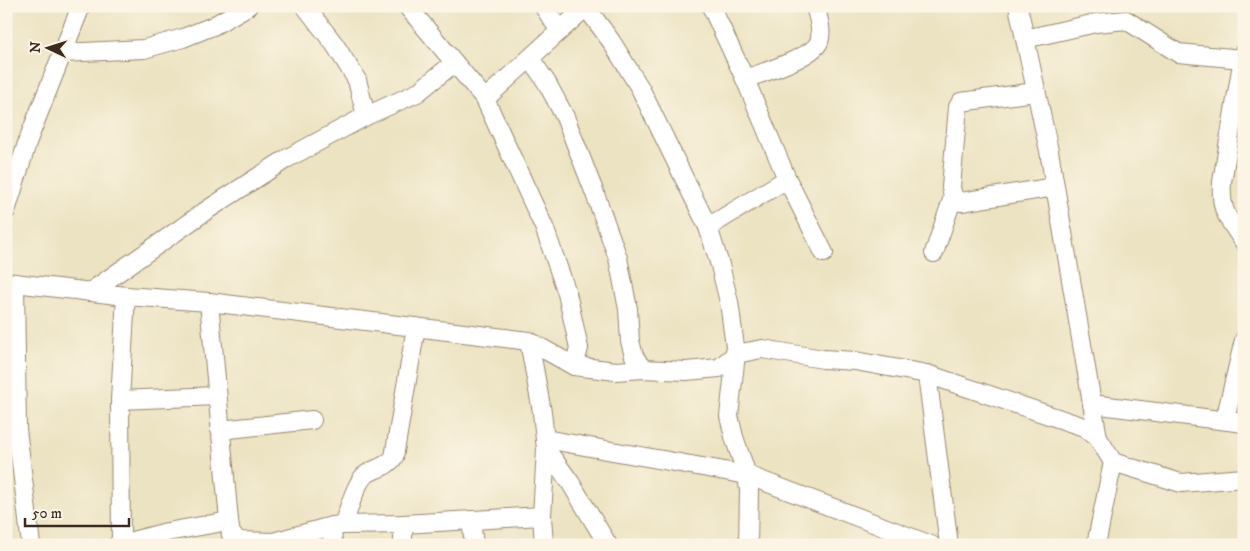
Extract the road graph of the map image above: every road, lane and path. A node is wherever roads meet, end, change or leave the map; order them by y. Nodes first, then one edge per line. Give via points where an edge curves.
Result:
1 (82, 6) edge
2 (248, 6) edge
3 (305, 6) edge
4 (407, 6) edge
5 (543, 6) edge
6 (586, 6) edge
7 (711, 6) edge
8 (816, 6) edge
9 (1018, 6) edge
10 (560, 31) junction
11 (1024, 38) junction
12 (63, 53) junction
13 (1243, 56) edge
14 (530, 58) junction
15 (454, 63) junction
16 (746, 79) junction
17 (1036, 92) junction
18 (485, 99) junction
19 (366, 116) junction
20 (787, 179) junction
21 (1055, 187) junction
22 (953, 197) junction
23 (6, 210) edge
24 (708, 227) junction
25 (1244, 242) edge
26 (824, 253) dead end
27 (934, 253) dead end
28 (10, 283) edge
29 (90, 292) junction
30 (126, 296) junction
31 (208, 302) junction
32 (416, 327) junction
33 (1244, 340) edge
34 (529, 341) junction
35 (736, 354) junction
36 (574, 366) junction
37 (643, 369) junction
38 (927, 374) junction
39 (217, 396) junction
40 (120, 400) junction
41 (1092, 404) junction
42 (312, 420) dead end
43 (1225, 420) junction
44 (1244, 423) edge
45 (220, 430) junction
46 (1098, 438) junction
47 (546, 444) junction
48 (1113, 462) junction
49 (747, 475) junction
50 (1244, 478) edge
51 (542, 516) junction
52 (471, 520) junction
53 (229, 521) junction
54 (403, 524) junction
55 (338, 525) junction
56 (120, 544) edge
57 (273, 544) edge
58 (31, 545) edge
59 (333, 545) edge
60 (403, 545) edge
61 (474, 545) edge
62 (544, 545) edge
63 (608, 545) edge
64 (748, 545) edge
65 (931, 545) edge
66 (949, 545) edge
67 (1096, 545) edge

1 - 12 street
2 - 12 street via 184,38 144,49
3 - 19 street via 357,80
4 - 15 street
5 - 10 street
6 - 10 street
6 - 24 street via 640,88
7 - 16 street
8 - 16 street via 819,42 807,54
9 - 11 street
10 - 14 street
11 - 13 street via 1126,20 1178,53
11 - 17 street
12 - 23 street via 28,140
13 - 25 street via 1221,198 1224,213
14 - 18 street
14 - 37 street via 565,117 594,191 618,258 630,341 634,356
15 - 18 street
15 - 19 street via 417,93
16 - 20 street
17 - 21 street
17 - 22 street via 961,102 951,187
18 - 36 street via 544,227 567,293 579,348
19 - 29 street via 286,159 215,204
20 - 24 street
20 - 26 street
21 - 22 street via 960,202
21 - 41 street
22 - 27 street
24 - 35 street via 729,302
28 - 29 street
28 - 58 street via 17,429
29 - 30 street
30 - 31 street
30 - 40 street
31 - 32 street
31 - 39 street
32 - 34 street
32 - 55 street via 394,457 359,482
33 - 43 street
34 - 36 street
34 - 47 street
35 - 37 street via 719,368 686,371
35 - 38 street via 762,349
35 - 49 street via 730,416
36 - 37 street via 616,371
38 - 46 street via 1084,427
38 - 66 street
39 - 40 street
39 - 45 street
40 - 56 street
41 - 43 street
41 - 46 street
42 - 45 street
43 - 44 street
45 - 53 street
46 - 48 street
47 - 49 street
47 - 51 street
47 - 63 street
48 - 50 street via 1182,483
48 - 67 street
49 - 64 street
49 - 65 street
51 - 52 street
51 - 62 street
52 - 54 street
52 - 61 street
53 - 56 street
53 - 57 street via 231,535 236,540
54 - 55 street
54 - 60 street
55 - 57 street
55 - 59 street

